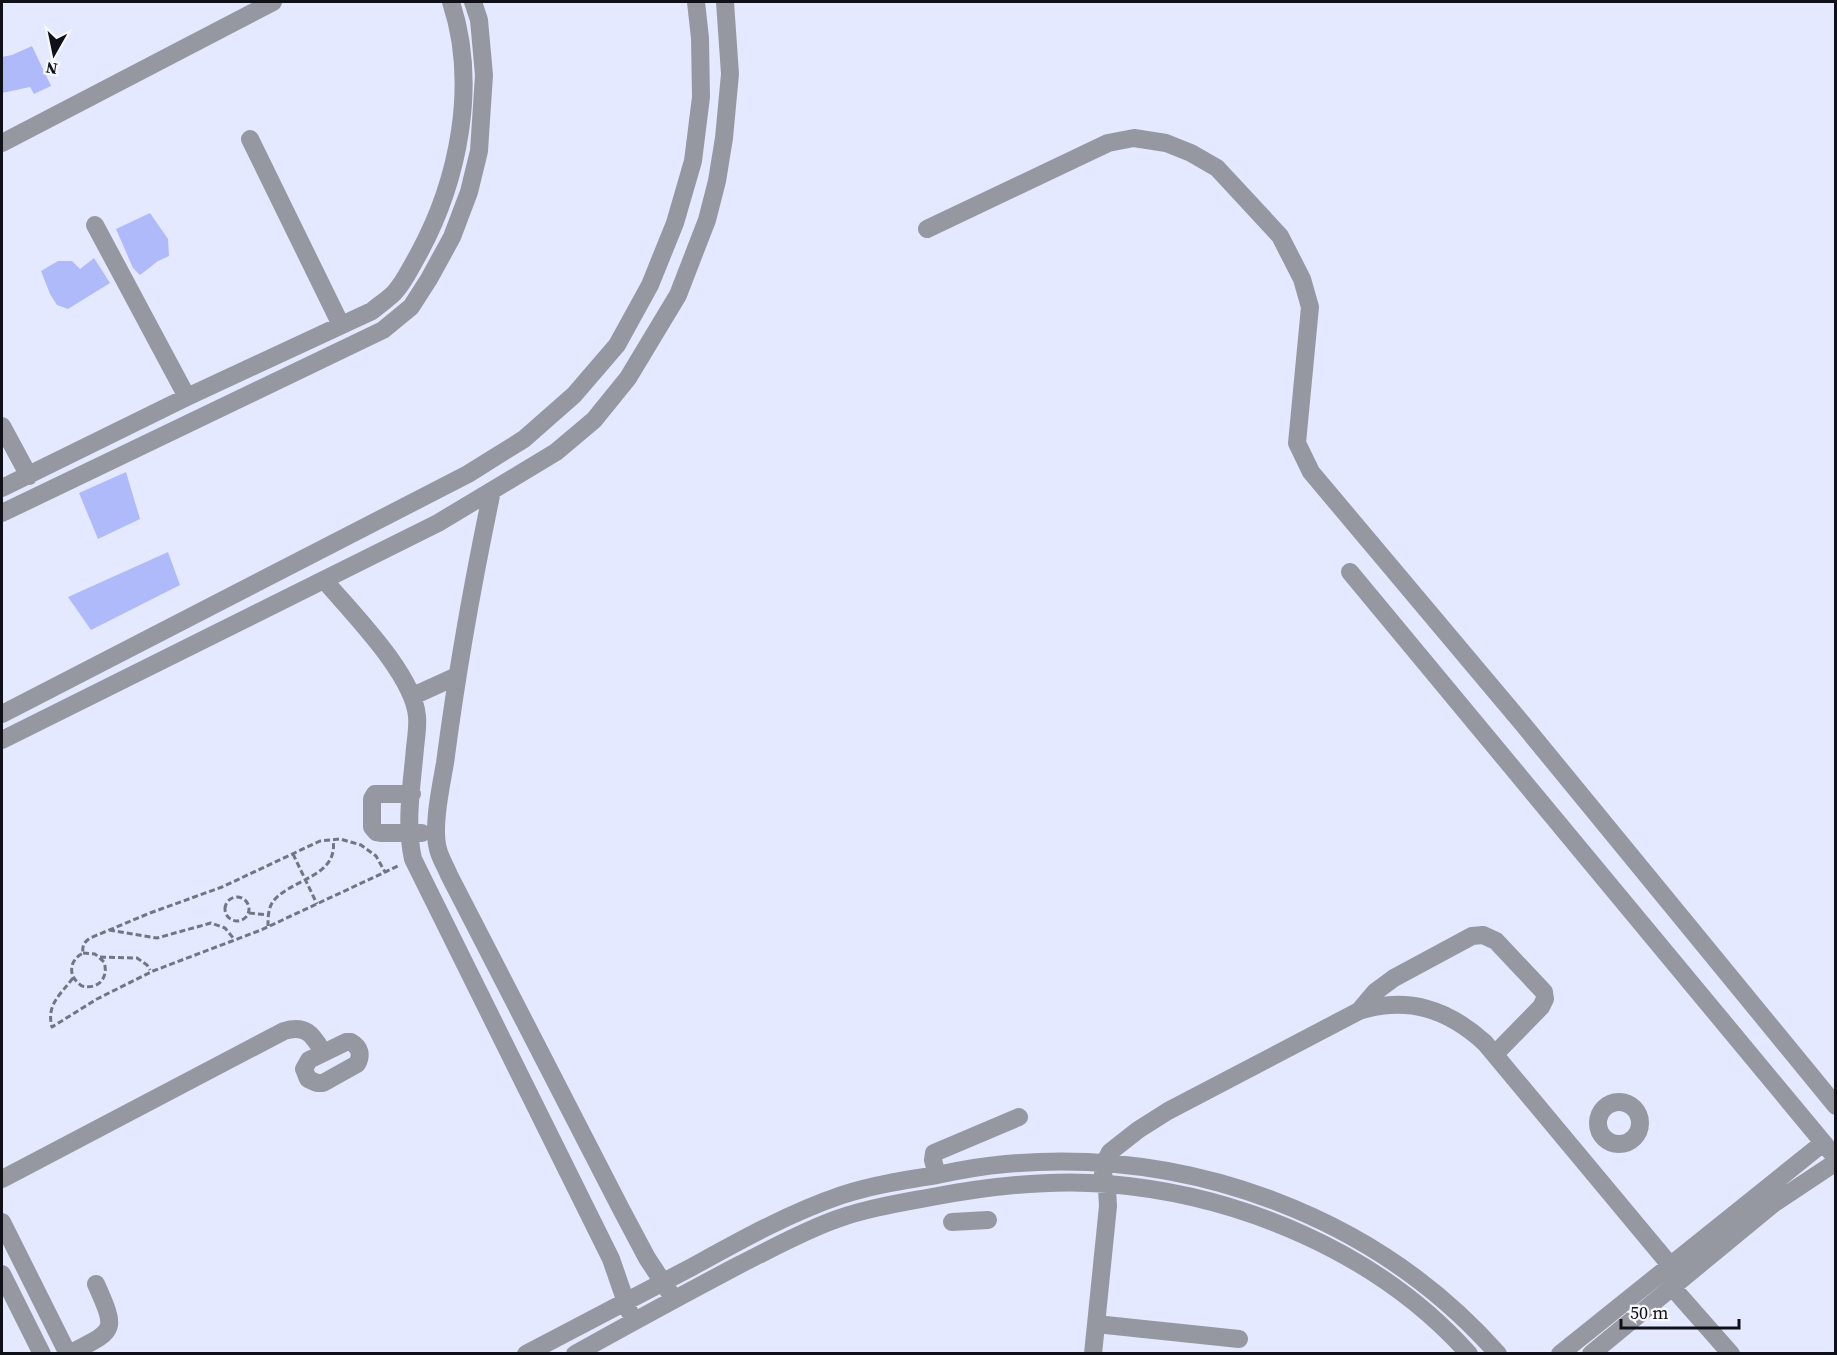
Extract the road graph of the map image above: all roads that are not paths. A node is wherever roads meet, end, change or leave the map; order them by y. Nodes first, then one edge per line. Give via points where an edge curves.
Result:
1 (273, 2) edge
2 (451, 2) edge
3 (473, 2) edge
4 (696, 2) edge
5 (725, 2) edge
6 (250, 139) dead end
7 (2, 143) edge
8 (95, 225) dead end
9 (927, 229) dead end
10 (341, 325) junction
11 (187, 397) junction
12 (2, 426) edge
13 (29, 476) junction
14 (2, 488) edge
15 (492, 491) junction
16 (2, 513) edge
17 (280, 571) junction
18 (1350, 572) dead end
19 (325, 581) junction
20 (292, 597) junction
21 (457, 676) junction
22 (413, 696) junction
23 (2, 714) edge
24 (2, 740) edge
25 (412, 794) junction
26 (436, 832) junction
27 (410, 833) junction
28 (1359, 1011) junction
29 (324, 1052) dead end
30 (1495, 1054) junction
31 (1836, 1106) edge
32 (1019, 1117) dead end
33 (1603, 1137) dead end
34 (1823, 1143) junction
35 (1579, 1155) junction
36 (1836, 1160) edge
37 (1104, 1164) junction
38 (938, 1174) junction
39 (2, 1179) edge
40 (1106, 1184) junction
41 (970, 1190) junction
42 (621, 1209) junction
43 (2, 1222) edge
44 (952, 1222) dead end
45 (594, 1225) junction
46 (1670, 1265) junction
47 (2, 1274) edge
48 (663, 1282) junction
49 (96, 1284) dead end
50 (1672, 1287) junction
51 (674, 1299) junction
52 (626, 1302) junction
53 (633, 1322) junction
54 (1096, 1324) junction
55 (1239, 1340) dead end
56 (584, 1351) edge
57 (42, 1353) edge
58 (68, 1353) edge
59 (526, 1353) edge
60 (1093, 1353) edge
61 (1469, 1353) edge
62 (1498, 1353) edge
63 (1560, 1353) edge
64 (1590, 1353) edge
65 (1731, 1353) edge

1 - 7 street
2 - 10 street via 458,24 463,76 459,147 448,186 433,228 395,292 372,311
3 - 16 street via 479,20 484,75 479,151 452,237 411,307 383,330
4 - 17 street via 701,97 693,161 675,223 650,285 618,345 574,394 524,439 468,474
5 - 15 street via 730,74 717,181 707,220 678,295 628,378 594,420 556,452
6 - 10 street
8 - 11 street
9 - 31 street via 1108,143 1134,138 1166,143 1217,168 1281,236 1302,279 1310,307 1297,443 1311,472
10 - 11 street
11 - 13 street
12 - 13 street
13 - 14 street
15 - 19 street
15 - 21 street
17 - 20 street
17 - 23 street
18 - 34 street
19 - 20 street
19 - 22 street via 386,653
20 - 24 street
21 - 22 street
21 - 26 street
22 - 25 street via 417,717
25 - 27 street
25 - 27 street via 378,793 371,802 374,830
26 - 27 street
26 - 42 street via 438,849 449,875
27 - 45 street via 413,859
28 - 30 street via 1390,1004 1429,1009 1462,1024
28 - 30 street via 1404,971 1472,936 1483,935 1496,941 1544,992 1545,999
28 - 37 street via 1168,1111 1117,1146
29 - 39 street via 308,1032 296,1028 285,1031
30 - 35 street
32 - 38 street via 934,1153
33 - 35 street
34 - 36 street
34 - 46 street
35 - 46 street
36 - 50 street via 1773,1204
37 - 38 street via 1016,1163
37 - 40 street
37 - 62 street via 1212,1180 1309,1215 1369,1247 1426,1285
38 - 48 street via 873,1186 815,1205
40 - 41 street
40 - 54 street via 1108,1206
40 - 61 street via 1140,1187 1207,1202 1301,1234 1387,1283
41 - 44 street via 981,1220
41 - 51 street via 880,1206 837,1219
42 - 45 street
42 - 48 street
43 - 58 street
45 - 52 street
46 - 63 street
47 - 57 street
48 - 51 street
48 - 52 street
49 - 58 street via 109,1313 109,1328 103,1336
50 - 64 street
50 - 65 street
51 - 53 street
52 - 53 street
52 - 59 street
53 - 56 street
54 - 55 street
54 - 60 street

